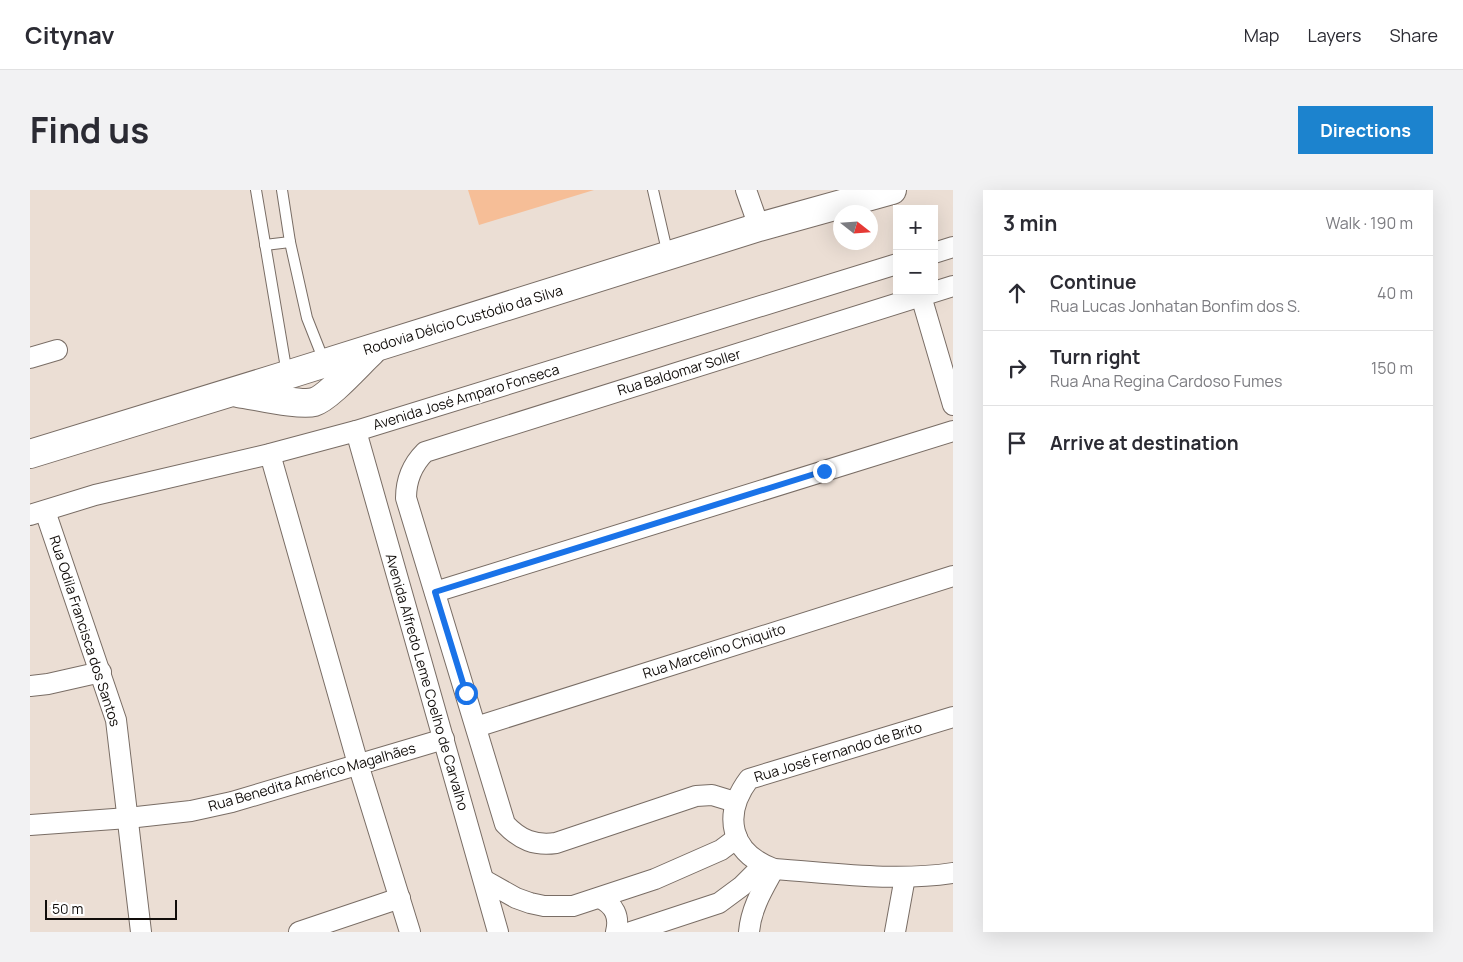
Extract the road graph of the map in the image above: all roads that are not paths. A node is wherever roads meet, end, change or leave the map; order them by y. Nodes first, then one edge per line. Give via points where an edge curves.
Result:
1 (256, 190) edge
2 (282, 190) edge
3 (653, 190) edge
4 (746, 190) edge
5 (892, 190) edge
6 (759, 227) junction
7 (290, 242) junction
8 (265, 245) junction
9 (953, 247) edge
10 (938, 251) edge
11 (668, 256) junction
12 (893, 265) edge
13 (953, 286) edge
14 (921, 296) junction
15 (57, 350) dead end
16 (30, 358) edge
17 (329, 376) junction
18 (290, 388) junction
19 (953, 405) edge
20 (953, 430) edge
21 (356, 431) junction
22 (32, 452) edge
23 (270, 454) junction
24 (37, 513) edge
25 (953, 576) edge
26 (435, 592) junction
27 (101, 672) junction
28 (30, 686) edge
29 (953, 717) edge
30 (476, 727) junction
31 (444, 739) junction
32 (358, 764) junction
33 (735, 802) junction
34 (128, 818) junction
35 (30, 825) edge
36 (737, 838) junction
37 (768, 867) junction
38 (953, 874) edge
39 (905, 877) junction
40 (484, 880) junction
41 (400, 898) junction
42 (600, 898) junction
43 (141, 932) edge
44 (299, 932) edge
45 (410, 932) edge
46 (498, 932) edge
47 (616, 932) edge
48 (631, 932) edge
49 (749, 932) edge
50 (895, 932) edge

1 - 8 lane
2 - 7 lane
3 - 11 lane
4 - 6 street
5 - 6 main road, Rodovia Délcio Custódio da Silva
6 - 11 main road, Rodovia Délcio Custódio da Silva
7 - 8 lane
7 - 17 lane via 307,318
8 - 18 lane
9 - 10 street
11 - 17 main road, Rodovia Délcio Custódio da Silva via 376,347
12 - 21 street, Avenida José Amparo Fonseca
13 - 14 street, Rua Baldomar Soller
14 - 19 street
14 - 26 street, Rua Baldomar Soller via 425,452 408,477 406,498
15 - 16 street
17 - 18 main road, Rodovia Délcio Custódio da Silva
18 - 22 main road, Rodovia Délcio Custódio da Silva via 231,392
20 - 26 street
21 - 23 street, Avenida José Amparo Fonseca
21 - 31 street, Avenida Alfredo Leme Coelho de Carvalho
23 - 24 street, Avenida José Amparo Fonseca via 95,495
23 - 32 street
24 - 27 street, Rua Odila Francisca dos Santos
25 - 30 street, Rua Marcelino Chiquito
26 - 30 street
27 - 28 street
27 - 34 street, Rua Odila Francisca dos Santos via 116,720
29 - 33 street, Rua José Fernando de Brito via 749,779
30 - 33 street via 505,824 527,841 556,843 696,796 712,795
31 - 32 street, Rua Benedita Américo Magalhães
31 - 40 street, Avenida Alfredo Leme Coelho de Carvalho
32 - 34 street, Rua Benedita Américo Magalhães via 232,802 191,811
32 - 41 street
33 - 36 street via 733,814
34 - 35 street, Rua Benedita Américo Magalhães
34 - 43 street, Rua Odila Francisca dos Santos
36 - 37 street via 752,858
36 - 42 street via 720,850 655,879
37 - 39 street
37 - 48 street via 719,903
37 - 49 street
38 - 39 street
39 - 50 street
40 - 42 street via 516,898 544,906 573,906
40 - 46 street, Avenida Alfredo Leme Coelho de Carvalho
41 - 44 street
41 - 45 street
42 - 47 street via 615,911

